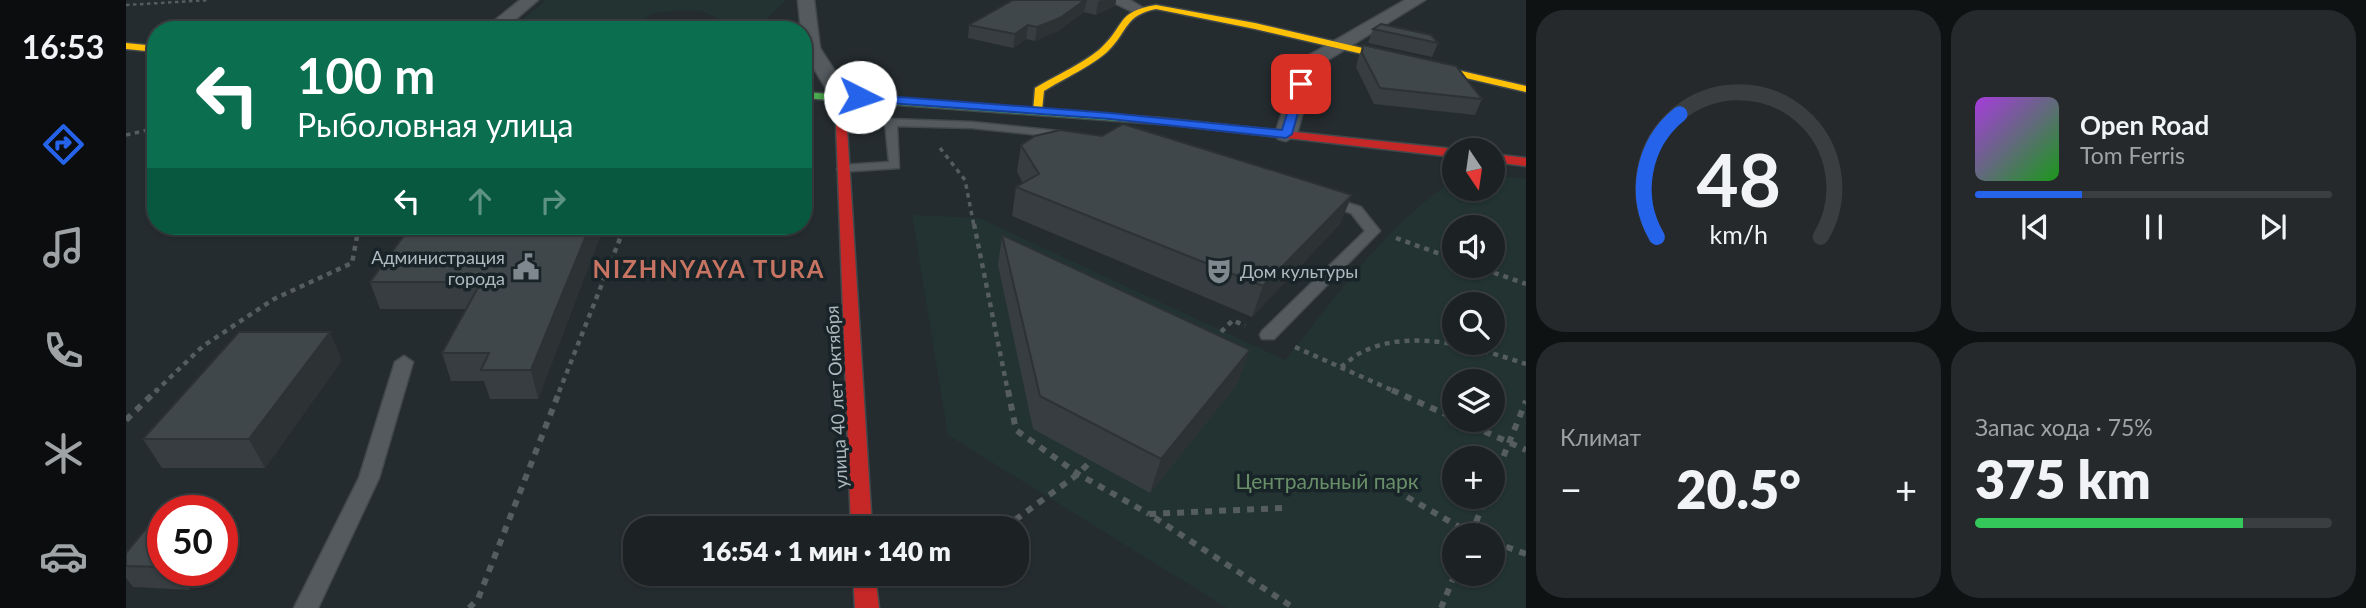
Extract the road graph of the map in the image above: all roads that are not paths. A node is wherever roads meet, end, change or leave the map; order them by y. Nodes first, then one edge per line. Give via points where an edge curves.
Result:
1 (530, 0) edge
2 (806, 0) edge
3 (1116, 0) edge
4 (1418, 0) edge
5 (1139, 10) junction
6 (503, 21) edge
7 (808, 21) edge
8 (126, 46) edge
9 (1339, 46) junction
10 (147, 48) edge
11 (812, 51) edge
12 (1526, 89) edge
13 (812, 95) edge
14 (840, 96) junction
15 (1037, 110) junction
16 (1286, 134) junction
17 (1083, 136) edge
18 (1442, 152) edge
19 (1505, 159) edge
20 (1526, 162) edge
21 (844, 169) junction
22 (1318, 198) edge
23 (1268, 335) road end
24 (404, 362) dead end
25 (861, 516) edge
26 (865, 586) edge
27 (306, 608) edge
28 (867, 608) edge

1 - 6 street
2 - 7 street
3 - 5 street
4 - 9 street
5 - 9 main road via 1156,7 1192,12
5 - 15 main road via 1105,49 1039,90
8 - 10 main road
9 - 12 main road
9 - 16 street via 1306,65
11 - 14 street
13 - 14 main road
14 - 15 main road
14 - 21 main road, улица 40 лет Октября
15 - 16 main road
16 - 18 main road
17 - 21 lane via 891,122 895,165
19 - 20 main road
21 - 25 main road, улица 40 лет Октября
22 - 23 lane via 1356,210 1373,231
24 - 27 lane via 369,478
26 - 28 main road

